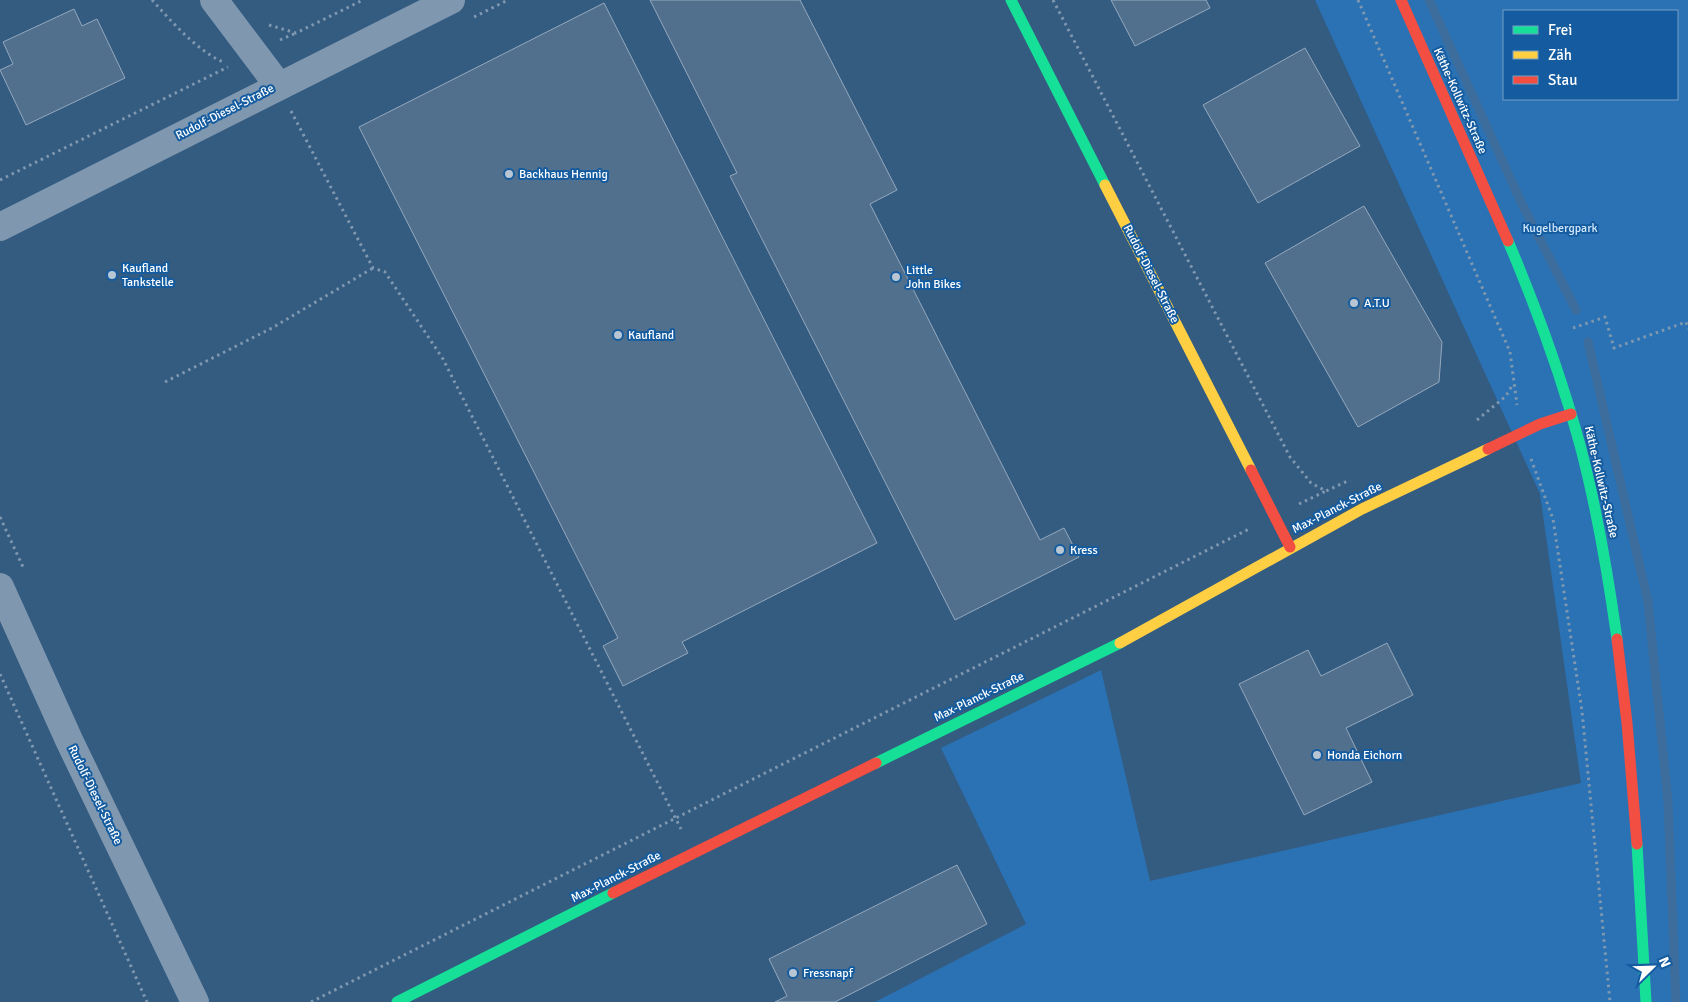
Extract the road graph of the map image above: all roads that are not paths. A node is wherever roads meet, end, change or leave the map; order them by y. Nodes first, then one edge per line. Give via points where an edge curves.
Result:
1 (214, 0) edge
2 (451, 0) edge
3 (1011, 0) edge
4 (1401, 0) edge
5 (278, 86) junction
6 (0, 227) edge
7 (1571, 414) junction
8 (1290, 547) junction
9 (0, 587) edge
10 (194, 1002) edge
11 (397, 1002) edge
12 (1646, 1002) edge

1 - 5 street
2 - 5 street, Rudolf-Diesel-Straße
3 - 8 street, Rudolf-Diesel-Straße
4 - 7 street, Käthe-Kollwitz-Straße via 1523,278 1547,337
5 - 6 street, Rudolf-Diesel-Straße
7 - 8 street, Max-Planck-Straße via 1522,432
7 - 12 street, Käthe-Kollwitz-Straße via 1599,530 1615,631 1630,766
8 - 11 street, Max-Planck-Straße via 1146,629
9 - 10 street, Rudolf-Diesel-Straße

